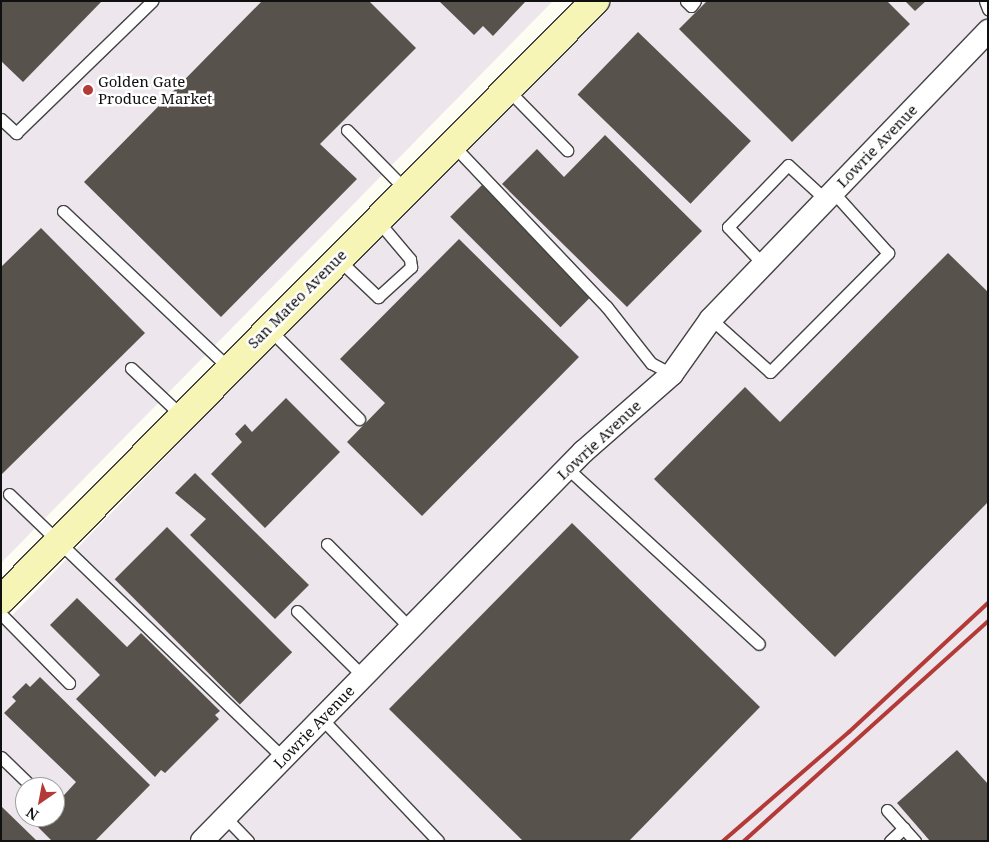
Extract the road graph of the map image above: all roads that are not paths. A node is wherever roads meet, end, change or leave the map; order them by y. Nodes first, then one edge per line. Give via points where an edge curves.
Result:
1 (152, 1) edge
2 (595, 1) edge
3 (686, 1) edge
4 (695, 1) edge
5 (985, 1) edge
6 (988, 9) edge
7 (988, 31) edge
8 (507, 90) junction
9 (1, 119) edge
10 (347, 130) dead end
11 (452, 144) junction
12 (567, 150) dead end
13 (406, 190) junction
14 (829, 196) junction
15 (63, 212) dead end
16 (376, 219) junction
17 (337, 258) junction
18 (763, 264) junction
19 (710, 319) junction
20 (268, 328) junction
21 (130, 368) dead end
22 (229, 368) junction
23 (672, 374) junction
24 (182, 416) junction
25 (359, 419) dead end
26 (567, 468) junction
27 (9, 494) dead end
28 (58, 542) junction
29 (327, 544) dead end
30 (3, 599) edge
31 (298, 611) dead end
32 (410, 628) junction
33 (759, 644) dead end
34 (363, 676) junction
35 (69, 683) dead end
36 (322, 718) junction
37 (1, 757) edge
38 (283, 758) junction
39 (22, 777) edge
40 (888, 810) dead end
41 (225, 817) junction
42 (904, 828) junction
43 (202, 841) edge
44 (248, 841) edge
45 (438, 841) edge
46 (890, 841) edge
47 (915, 841) edge

1 - 9 lane via 16,132
2 - 8 main road, San Mateo Avenue
3 - 4 lane via 691,6
5 - 6 lane
7 - 14 street, Lowrie Avenue
8 - 11 main road, San Mateo Avenue
8 - 12 lane
10 - 13 lane
11 - 13 main road, San Mateo Avenue
11 - 23 lane via 606,306 651,363
13 - 16 main road, San Mateo Avenue
14 - 18 street, Lowrie Avenue
14 - 18 lane via 788,165 728,227
14 - 19 lane via 888,253 770,372
15 - 22 lane
16 - 17 main road, San Mateo Avenue
16 - 17 lane via 410,259 411,267 378,297
17 - 20 main road, San Mateo Avenue
18 - 19 street, Lowrie Avenue
19 - 23 street, Lowrie Avenue
20 - 22 main road, San Mateo Avenue
20 - 25 lane
21 - 24 lane
22 - 24 main road, San Mateo Avenue
23 - 26 street, Lowrie Avenue
24 - 28 main road, San Mateo Avenue
26 - 32 street, Lowrie Avenue
26 - 33 lane
27 - 28 lane
28 - 30 main road, San Mateo Avenue
28 - 38 lane
29 - 32 lane
30 - 35 lane
31 - 34 lane
32 - 34 street, Lowrie Avenue
34 - 36 street, Lowrie Avenue
36 - 38 street, Lowrie Avenue
36 - 45 lane
37 - 39 lane
38 - 41 street, Lowrie Avenue
40 - 42 lane
41 - 43 street, Lowrie Avenue
41 - 44 lane
42 - 46 lane
42 - 47 lane

